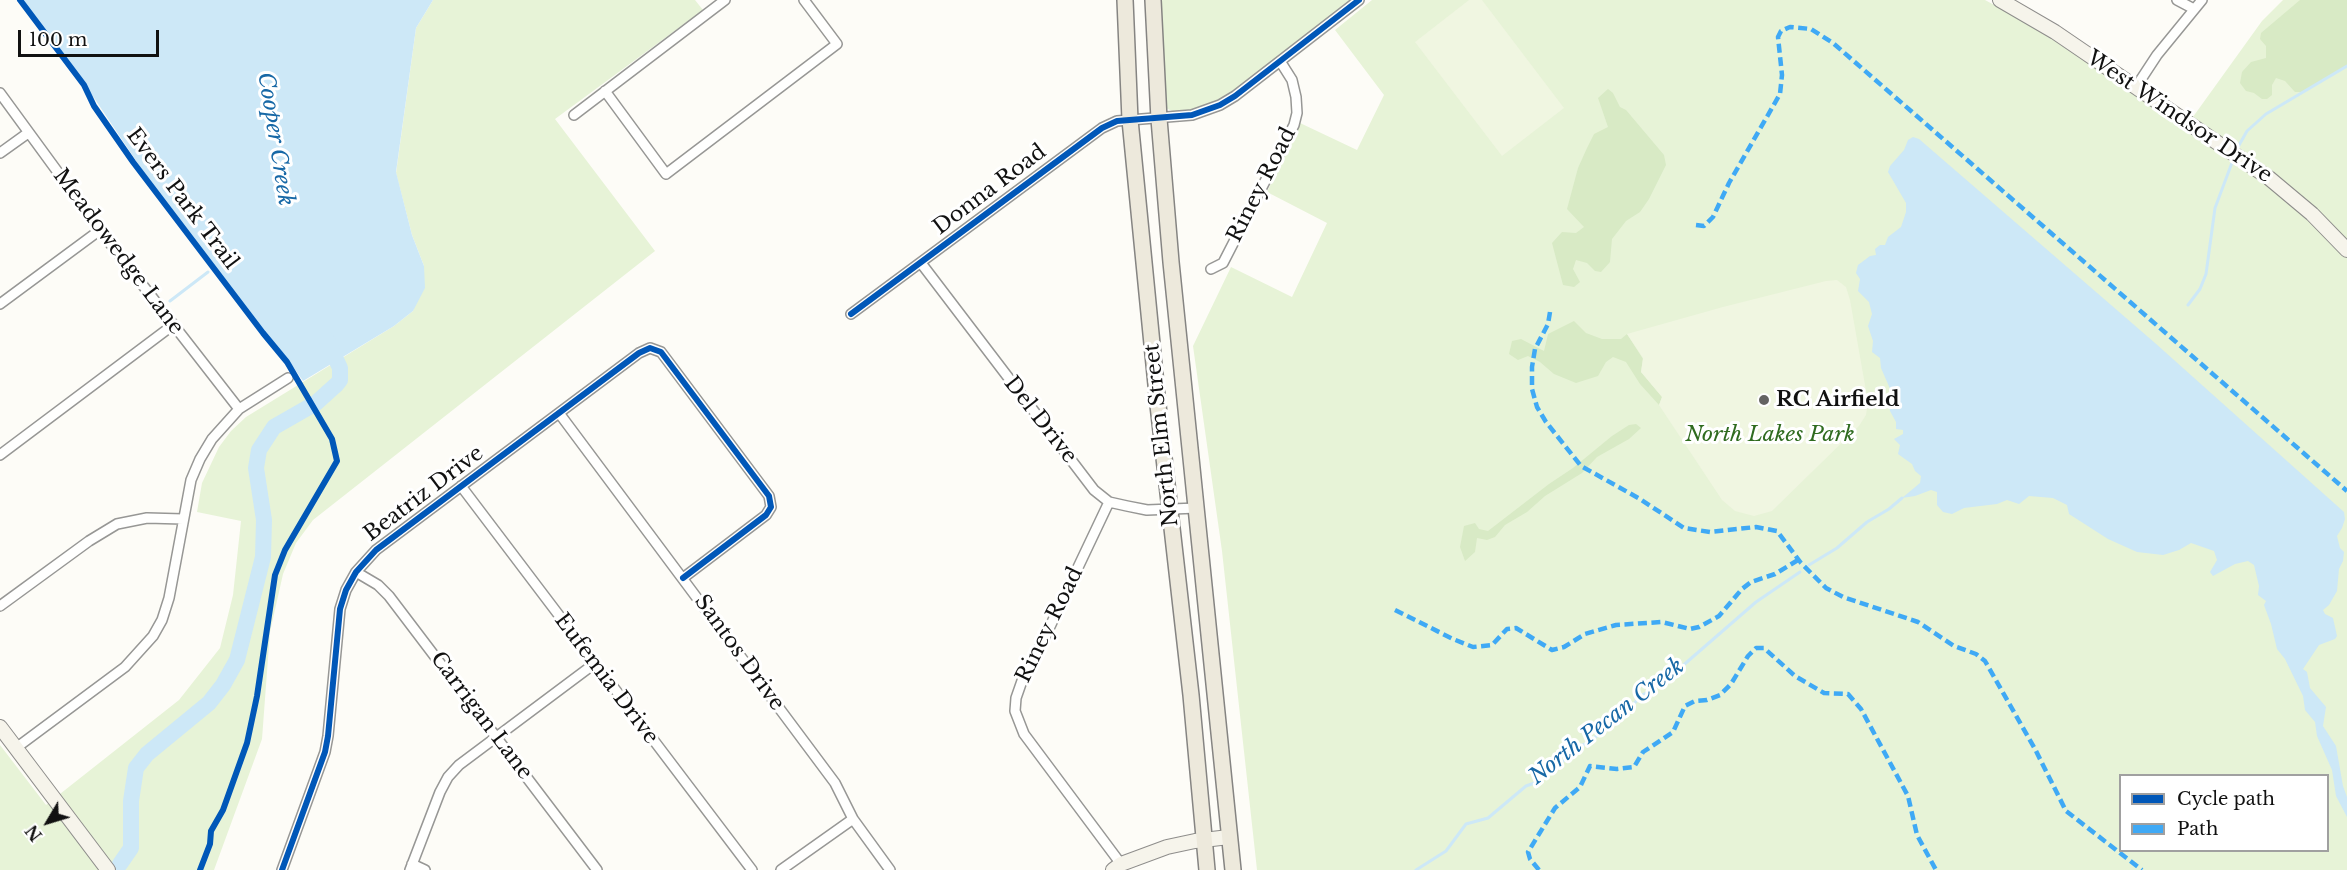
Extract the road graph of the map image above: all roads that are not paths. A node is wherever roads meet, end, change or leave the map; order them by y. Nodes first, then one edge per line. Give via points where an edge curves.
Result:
1 (725, 0) edge
2 (804, 0) edge
3 (1125, 0) edge
4 (1153, 0) edge
5 (1359, 0) edge
6 (2000, 0) edge
7 (2177, 0) edge
8 (2202, 0) edge
9 (2194, 9) junction
10 (1280, 61) junction
11 (2136, 87) junction
12 (605, 91) junction
13 (0, 93) edge
14 (574, 115) dead end
15 (1159, 119) junction
16 (1130, 120) junction
17 (28, 133) junction
18 (0, 153) edge
19 (100, 230) junction
20 (2347, 250) edge
21 (921, 263) junction
22 (1211, 269) dead end
23 (0, 304) edge
24 (851, 314) dead end
25 (173, 326) junction
26 (288, 378) dead end
27 (239, 409) junction
28 (558, 413) junction
29 (0, 455) edge
30 (461, 486) junction
31 (1109, 502) junction
32 (1197, 508) junction
33 (1169, 509) junction
34 (183, 519) junction
35 (356, 572) junction
36 (683, 578) junction
37 (0, 606) edge
38 (594, 664) junction
39 (0, 728) edge
40 (496, 737) junction
41 (16, 748) junction
42 (853, 819) junction
43 (1229, 837) junction
44 (1204, 840) junction
45 (411, 867) edge
46 (1117, 867) edge
47 (108, 870) edge
48 (282, 870) edge
49 (425, 870) edge
50 (597, 870) edge
51 (752, 870) edge
52 (782, 870) edge
53 (890, 870) edge
54 (1207, 870) edge
55 (1233, 870) edge

1 - 12 street
2 - 12 street via 837,44 666,174
3 - 16 main road, North Elm Street
4 - 15 main road, North Elm Street
5 - 10 street
6 - 11 street, West Windsor Drive
7 - 9 street
8 - 9 street
9 - 11 street
10 - 15 street via 1220,105 1192,115
10 - 22 street, Riney Road via 1292,80 1296,97 1294,125 1223,263
11 - 20 street, West Windsor Drive via 2285,190
12 - 14 street
13 - 17 street, Meadowedge Lane
15 - 16 street, Donna Road
15 - 32 main road, North Elm Street
16 - 21 street, Donna Road via 1112,123 1091,135
16 - 33 main road, North Elm Street
17 - 18 street
17 - 19 street, Meadowedge Lane
19 - 23 street
19 - 25 street, Meadowedge Lane
21 - 24 street, Donna Road
21 - 31 street, Del Drive via 1094,490
25 - 27 street, Meadowedge Lane
25 - 29 street
26 - 27 street
27 - 34 street via 200,459
28 - 30 street, Beatriz Drive
28 - 36 street, Santos Drive
28 - 36 street, Beatriz Drive via 639,353 650,348 661,352 769,496 771,507 766,515
30 - 35 street, Beatriz Drive via 376,550
30 - 38 street, Eufemia Drive
31 - 33 street via 1147,510
31 - 46 street, Riney Road via 1023,678 1015,711 1024,734
32 - 33 street
32 - 43 main road, North Elm Street
33 - 44 main road, North Elm Street
34 - 37 street via 147,518 117,524
34 - 41 street via 169,598 153,636 125,667
35 - 40 street, Carrigan Lane via 389,596
35 - 48 street, Beatriz Drive via 340,609 325,752
36 - 42 street, Santos Drive via 835,783
38 - 40 street
38 - 51 street, Eufemia Drive
39 - 41 street
40 - 45 street via 448,777
40 - 50 street, Carrigan Lane
41 - 47 street
42 - 52 street
42 - 53 street, Santos Drive
43 - 44 street
43 - 55 main road, North Elm Street
44 - 46 street via 1167,847
44 - 54 main road, North Elm Street
45 - 49 street

